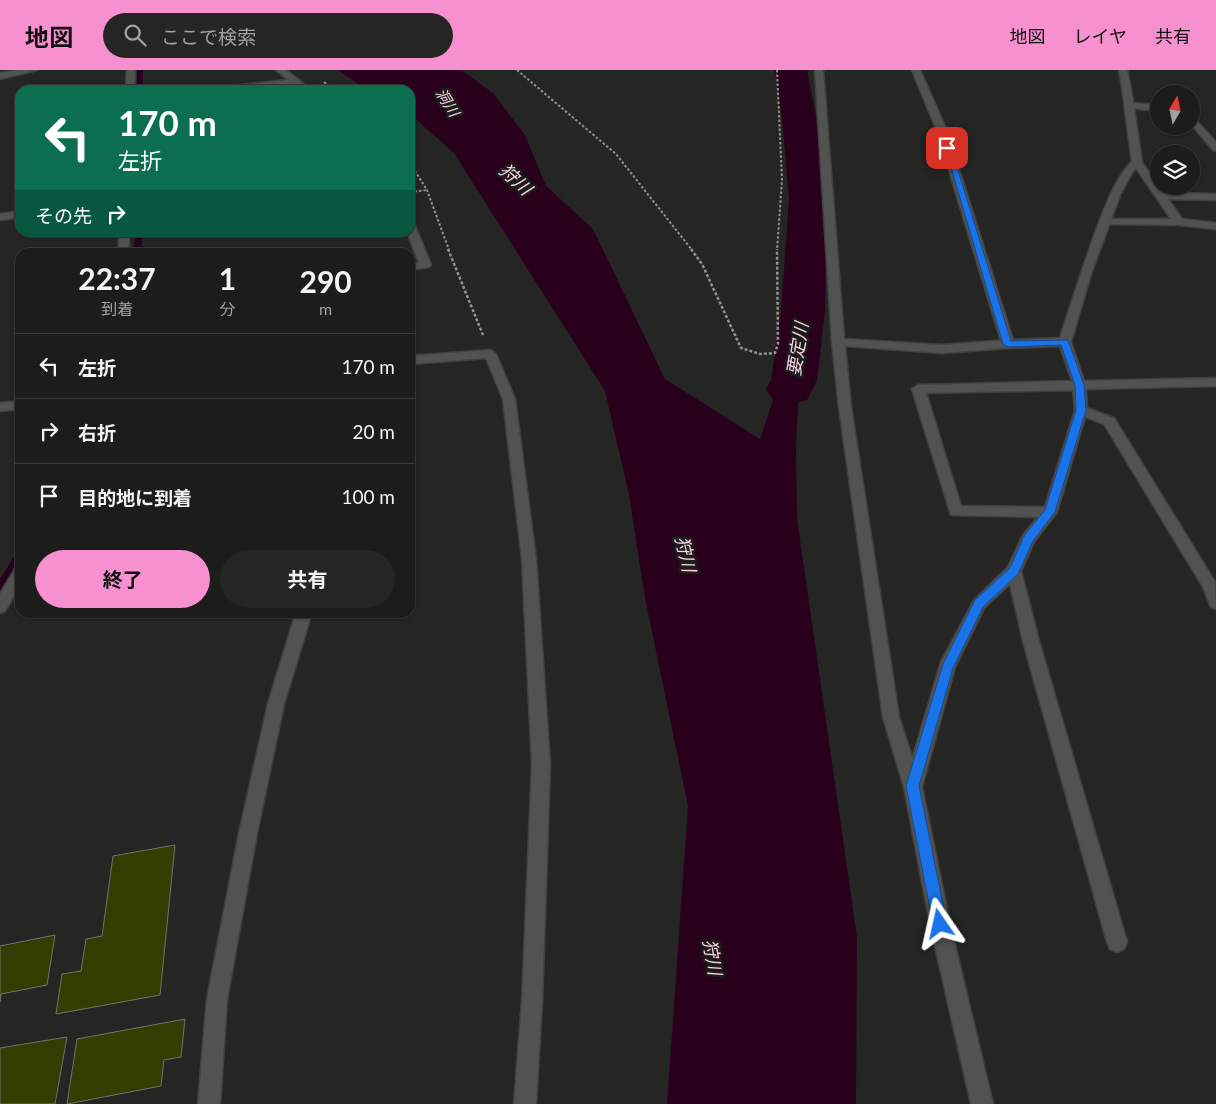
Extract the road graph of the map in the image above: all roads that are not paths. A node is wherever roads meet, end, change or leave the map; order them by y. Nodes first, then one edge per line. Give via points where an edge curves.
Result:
1 (33, 70) edge
2 (131, 70) edge
3 (280, 70) edge
4 (819, 70) edge
5 (916, 70) edge
6 (1123, 70) edge
7 (1, 76) edge
8 (296, 82) junction
9 (130, 85) edge
10 (269, 85) edge
11 (300, 85) edge
12 (0, 88) edge
13 (1131, 106) junction
14 (1150, 107) edge
15 (1200, 129) edge
16 (1216, 148) edge
17 (1137, 162) junction
18 (1160, 196) junction
19 (1216, 196) edge
20 (15, 215) edge
21 (0, 217) edge
22 (1106, 222) junction
23 (1179, 222) junction
24 (1216, 226) edge
25 (414, 237) edge
26 (415, 267) edge
27 (838, 342) junction
28 (1065, 342) junction
29 (1008, 344) junction
30 (415, 360) edge
31 (1216, 382) edge
32 (1080, 385) junction
33 (15, 406) edge
34 (0, 407) edge
35 (1081, 410) junction
36 (1050, 512) junction
37 (1014, 571) junction
38 (15, 582) edge
39 (1216, 603) edge
40 (0, 607) edge
41 (302, 618) edge
42 (913, 786) junction
43 (1118, 942) dead end
44 (209, 1104) edge
45 (525, 1104) edge
46 (982, 1104) edge

1 - 7 street
2 - 9 street
3 - 8 street
4 - 27 street
5 - 29 street via 942,130
6 - 13 street
7 - 12 street
8 - 10 street
8 - 11 street
13 - 14 street
13 - 17 street via 1130,125
15 - 16 street
17 - 18 street
17 - 22 street via 1115,195
18 - 19 street
18 - 23 street
20 - 21 street
22 - 23 street
22 - 28 street via 1084,274
23 - 24 street
25 - 26 street via 426,266
27 - 29 street via 942,349
27 - 42 street via 891,717
28 - 29 street
28 - 32 street
30 - 45 street via 490,354 509,399 529,559 541,765
31 - 32 street
32 - 35 street
32 - 36 street via 918,389 956,511
33 - 34 street
35 - 36 street
35 - 39 street via 1109,421 1210,586
36 - 37 street via 1028,539
37 - 42 street via 979,604 947,667
37 - 43 street
38 - 40 street
41 - 44 street via 276,704 248,833 218,999
42 - 46 street via 940,924

